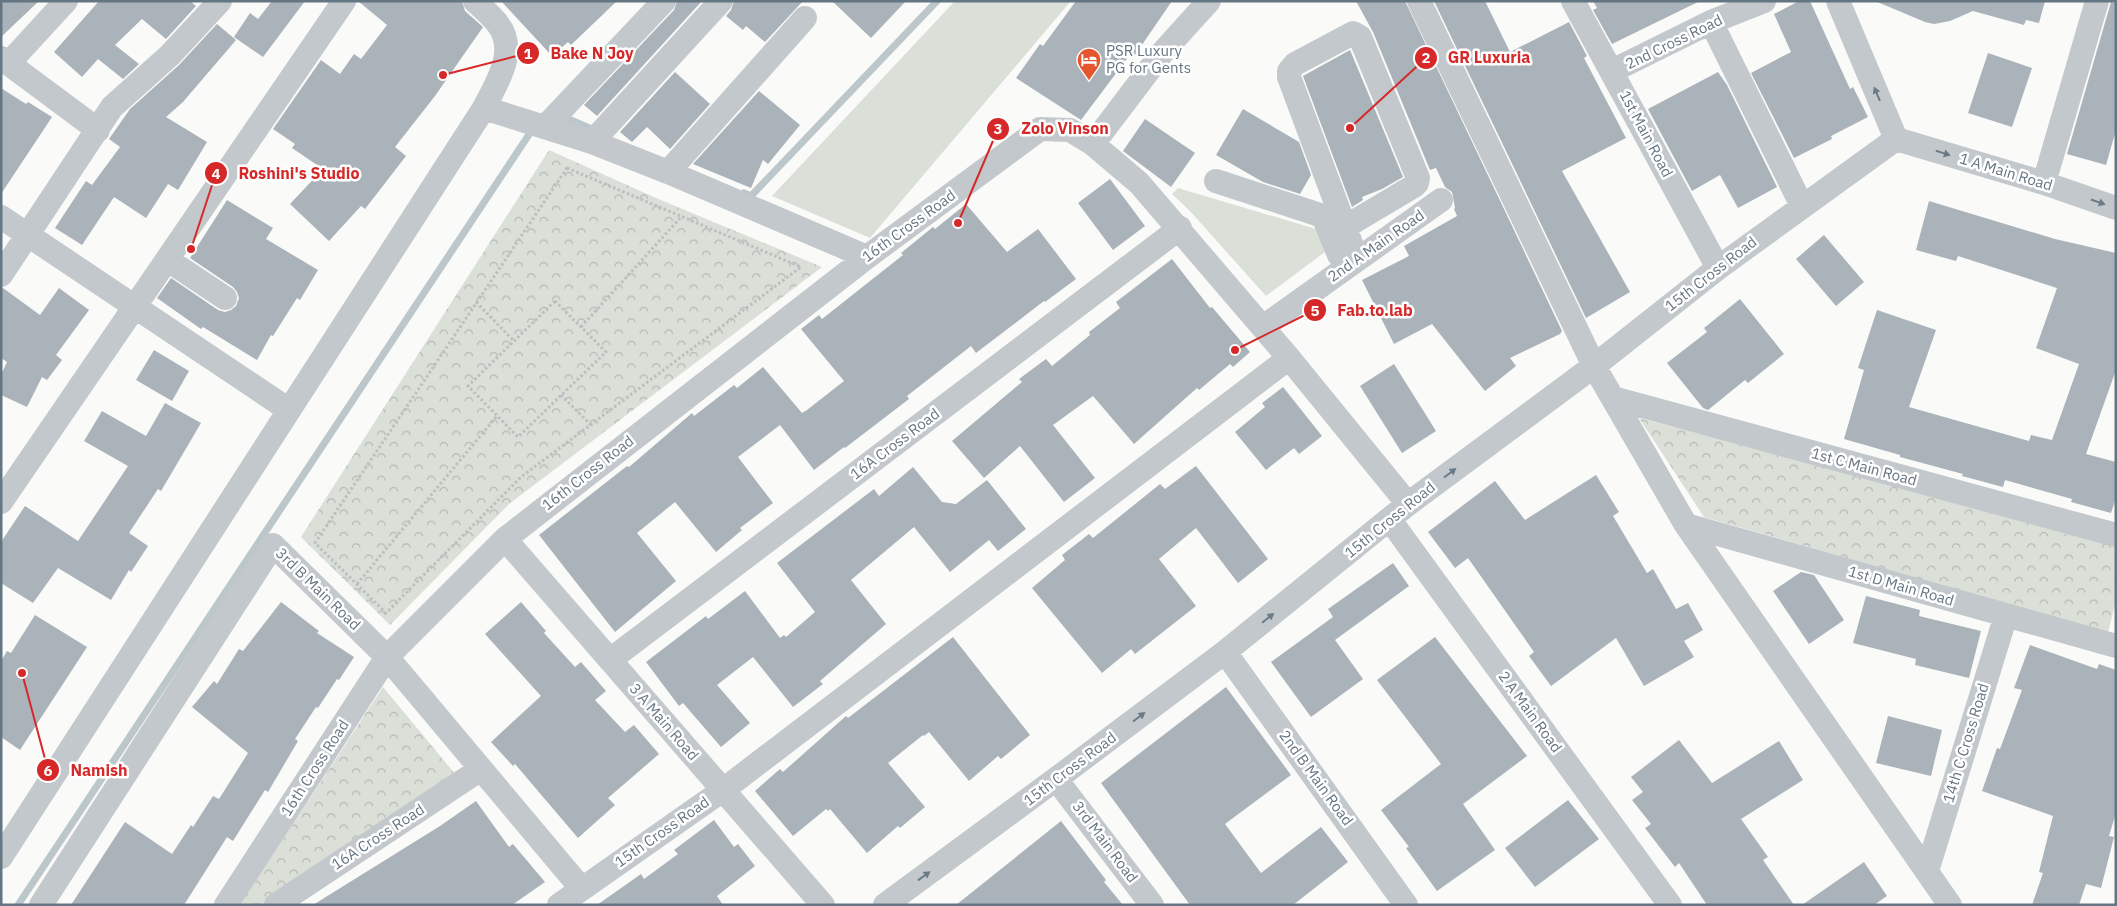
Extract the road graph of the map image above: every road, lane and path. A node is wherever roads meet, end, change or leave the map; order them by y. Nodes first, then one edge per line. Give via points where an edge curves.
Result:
1 (66, 1) edge
2 (220, 1) edge
3 (344, 1) edge
4 (475, 1) edge
5 (664, 1) edge
6 (721, 1) edge
7 (1209, 1) edge
8 (1419, 1) edge
9 (1573, 1) edge
10 (1764, 1) edge
11 (1838, 1) edge
12 (2097, 1) edge
13 (805, 18) dead end
14 (1711, 22) junction
15 (5, 60) edge
16 (1612, 71) junction
17 (484, 108) junction
18 (546, 127) junction
19 (98, 130) junction
20 (1896, 139) junction
21 (592, 142) junction
22 (1093, 144) junction
23 (668, 172) junction
24 (1216, 181) dead end
25 (2044, 183) junction
26 (1441, 200) dead end
27 (1802, 206) junction
28 (2116, 208) edge
29 (682, 216) junction
30 (1, 217) edge
31 (1345, 227) junction
32 (1180, 228) junction
33 (28, 235) junction
34 (867, 257) junction
35 (168, 260) junction
36 (1351, 264) junction
37 (1718, 268) junction
38 (1, 275) edge
39 (225, 298) dead end
40 (476, 302) junction
41 (135, 307) junction
42 (581, 327) junction
43 (1263, 327) junction
44 (514, 341) junction
45 (1289, 358) junction
46 (1594, 366) junction
47 (561, 395) junction
48 (1613, 398) junction
49 (289, 410) junction
50 (497, 416) junction
51 (591, 425) junction
52 (1, 502) edge
53 (1408, 504) junction
54 (1390, 520) junction
55 (1686, 525) junction
56 (2116, 535) edge
57 (505, 539) junction
58 (357, 584) junction
59 (2006, 615) junction
60 (2116, 646) edge
61 (1225, 652) junction
62 (388, 657) junction
63 (610, 660) junction
64 (480, 769) junction
65 (1056, 779) junction
66 (723, 790) junction
67 (1, 856) edge
68 (1927, 871) junction
69 (582, 888) junction
70 (41, 905) edge
71 (226, 905) edge
72 (276, 905) edge
73 (559, 905) edge
74 (823, 905) edge
75 (885, 905) edge
76 (1152, 905) edge
77 (1406, 905) edge
78 (1670, 905) edge
79 (1950, 905) edge

1 - 15 street
2 - 19 street via 170,55 112,108
3 - 35 street
4 - 17 street via 498,24 507,48 505,64
5 - 18 street
6 - 21 street
7 - 22 street via 1162,52
8 - 46 street
9 - 16 street, 1st Main Road
10 - 14 street, 2nd Cross Road
20 -> 11 street
12 - 25 street
13 - 23 street
14 - 16 street, 2nd Cross Road
14 - 27 street
15 - 19 street
16 - 37 street, 1st Main Road
17 - 18 street
17 - 49 street
18 - 21 street
19 - 33 street
20 -> 25 street, 1 A Main Road
20 - 27 street, 15th Cross Road
21 - 23 street
22 - 32 street via 1139,183
22 - 34 street, 16th Cross Road via 1070,130 1040,129
23 - 34 street
24 - 36 street via 1323,216
25 -> 28 street, 1 A Main Road
26 - 36 street, 2nd A Main Road
27 - 37 street, 15th Cross Road
29 - 40 path via 568,168
29 - 42 path
29 - 51 path via 801,267
30 - 33 street
31 - 31 street via 1288,71 1295,64 1353,33 1360,36 1418,178 1417,184
31 - 36 street
32 - 43 street
32 - 63 street, 16A Cross Road
33 - 38 street
33 - 41 street
34 - 57 street, 16th Cross Road
35 - 39 street
35 - 41 street
36 - 43 street, 2nd A Main Road
37 - 46 street, 15th Cross Road
40 - 44 path
40 - 58 path via 315,543
41 - 49 street
41 - 52 street
42 - 44 path via 556,300
42 - 47 path via 606,352
43 - 45 street
44 - 50 path via 468,386
45 - 53 street
45 - 66 street, 15th Cross Road
46 - 48 street
53 -> 46 street, 15th Cross Road
47 - 50 path via 518,438
47 - 51 path
48 - 55 street
48 - 56 street, 1st C Main Road
49 - 67 street
50 - 58 path
51 - 58 path via 521,478 386,613
53 - 54 street, 15th Cross Road
61 -> 54 street, 15th Cross Road
54 - 78 street, 2 A Main Road
55 - 59 street, 1st D Main Road
55 - 68 street
57 - 62 street, 16th Cross Road
57 - 63 street, 3 A Main Road
59 - 60 street, 1st D Main Road
59 - 68 street, 14th C Cross Road
65 -> 61 street, 15th Cross Road
61 - 77 street, 2nd B Main Road
62 - 64 street, 3rd B Main Road
62 - 70 street, 3rd B Main Road via 273,545
62 - 71 street, 16th Cross Road
63 - 66 street, 3 A Main Road
64 - 69 street, 3rd B Main Road
64 - 72 street, 16A Cross Road
75 -> 65 street, 15th Cross Road
65 - 76 street, 3rd Main Road
66 - 69 street, 15th Cross Road
66 - 74 street, 3 A Main Road
68 - 79 street
69 - 73 street, 15th Cross Road

